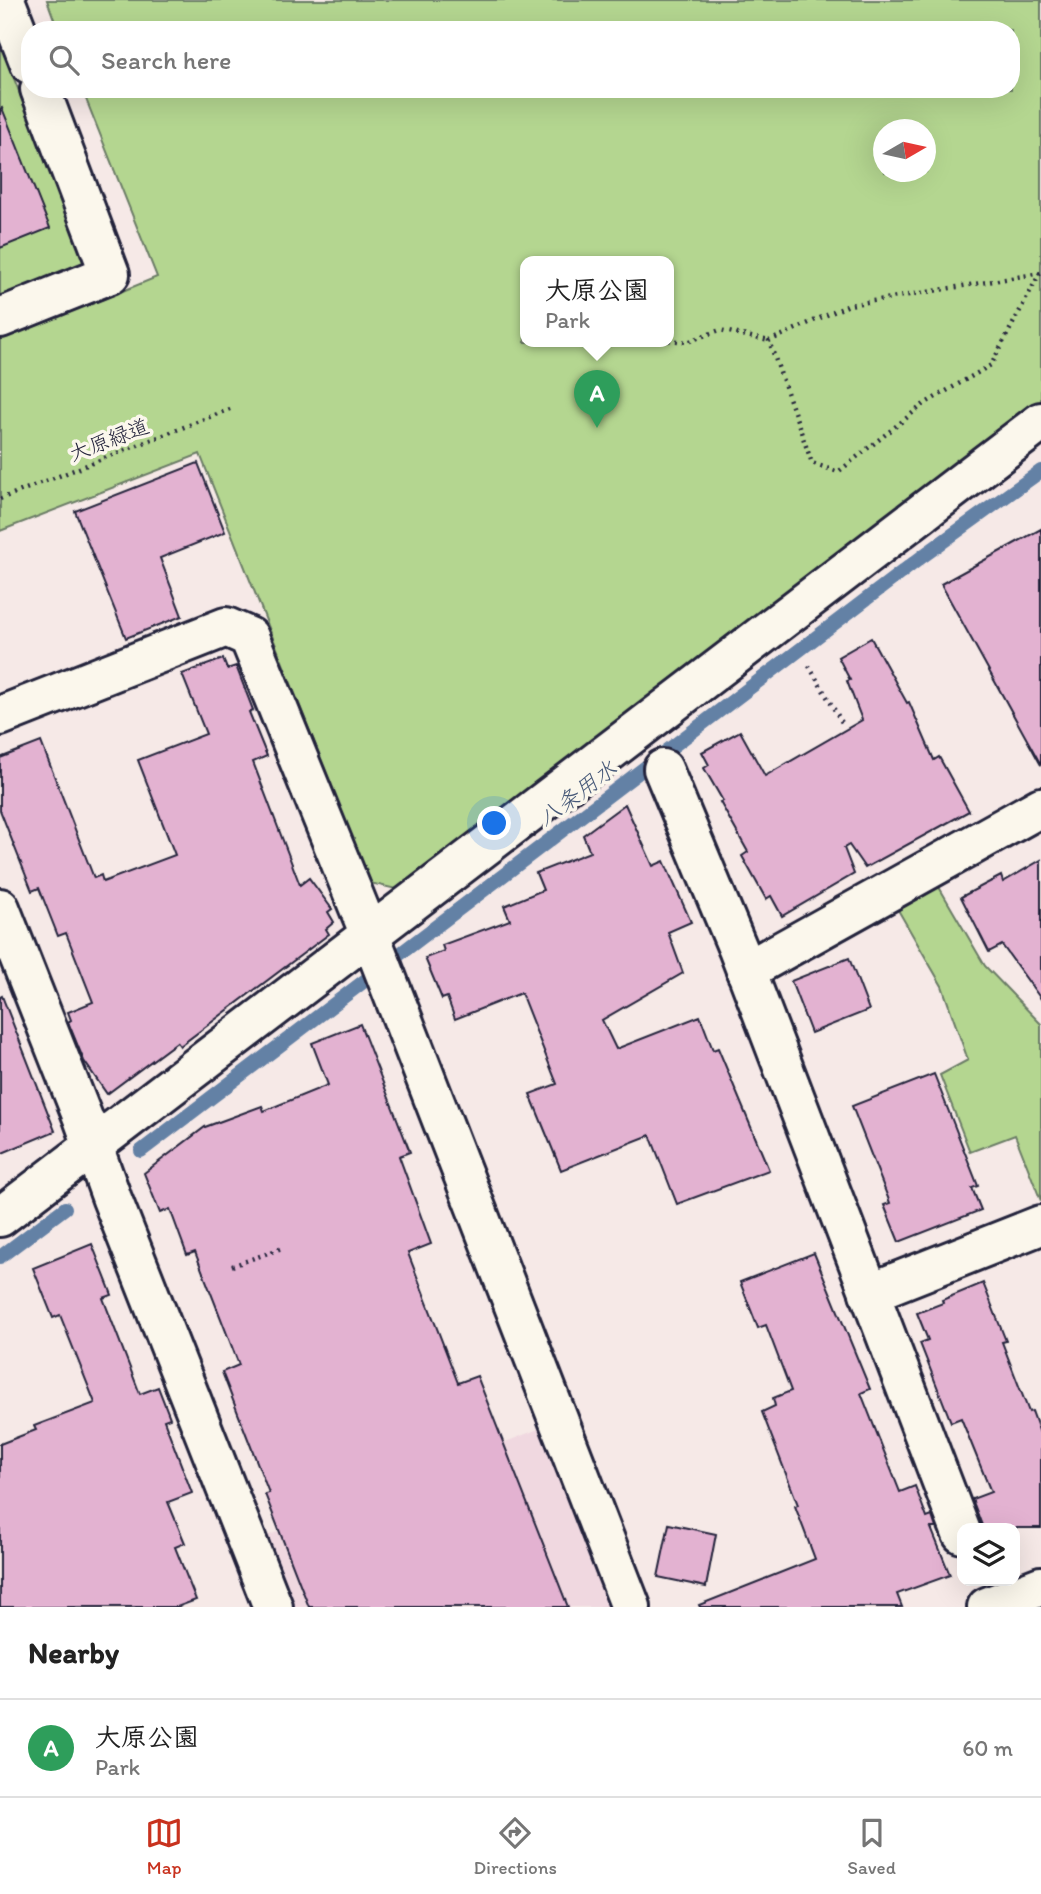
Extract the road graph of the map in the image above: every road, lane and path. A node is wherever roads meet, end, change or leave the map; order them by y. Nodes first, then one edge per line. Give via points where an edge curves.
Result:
1 (5, 0) edge
2 (21, 41) edge
3 (43, 98) edge
4 (1041, 273) edge
5 (0, 318) edge
6 (674, 341) edge
7 (769, 341) junction
8 (230, 409) dead end
9 (1041, 422) edge
10 (0, 499) edge
11 (809, 666) dead end
12 (0, 716) edge
13 (844, 726) dead end
14 (663, 769) dead end
15 (1041, 807) edge
16 (0, 908) edge
17 (378, 955) junction
18 (746, 971) junction
19 (93, 1147) junction
20 (0, 1217) edge
21 (1041, 1225) edge
22 (282, 1248) dead end
23 (232, 1266) dead end
24 (869, 1293) junction
25 (958, 1523) edge
26 (1041, 1586) edge
27 (986, 1598) edge
28 (273, 1607) edge
29 (631, 1607) edge

1 - 2 street
3 - 5 street via 110,274
4 - 7 path via 849,304
4 - 7 path via 991,365 924,404 838,472 812,463
6 - 7 path via 687,342 720,330
8 - 10 path, 大原緑道
9 - 17 street via 636,730
11 - 13 path
12 - 17 street via 226,627 249,637
14 - 18 street
15 - 18 street
16 - 19 street
17 - 19 street
17 - 29 street
18 - 24 street
19 - 20 street
19 - 28 street
21 - 24 street
22 - 23 path
24 - 25 street
26 - 27 street

